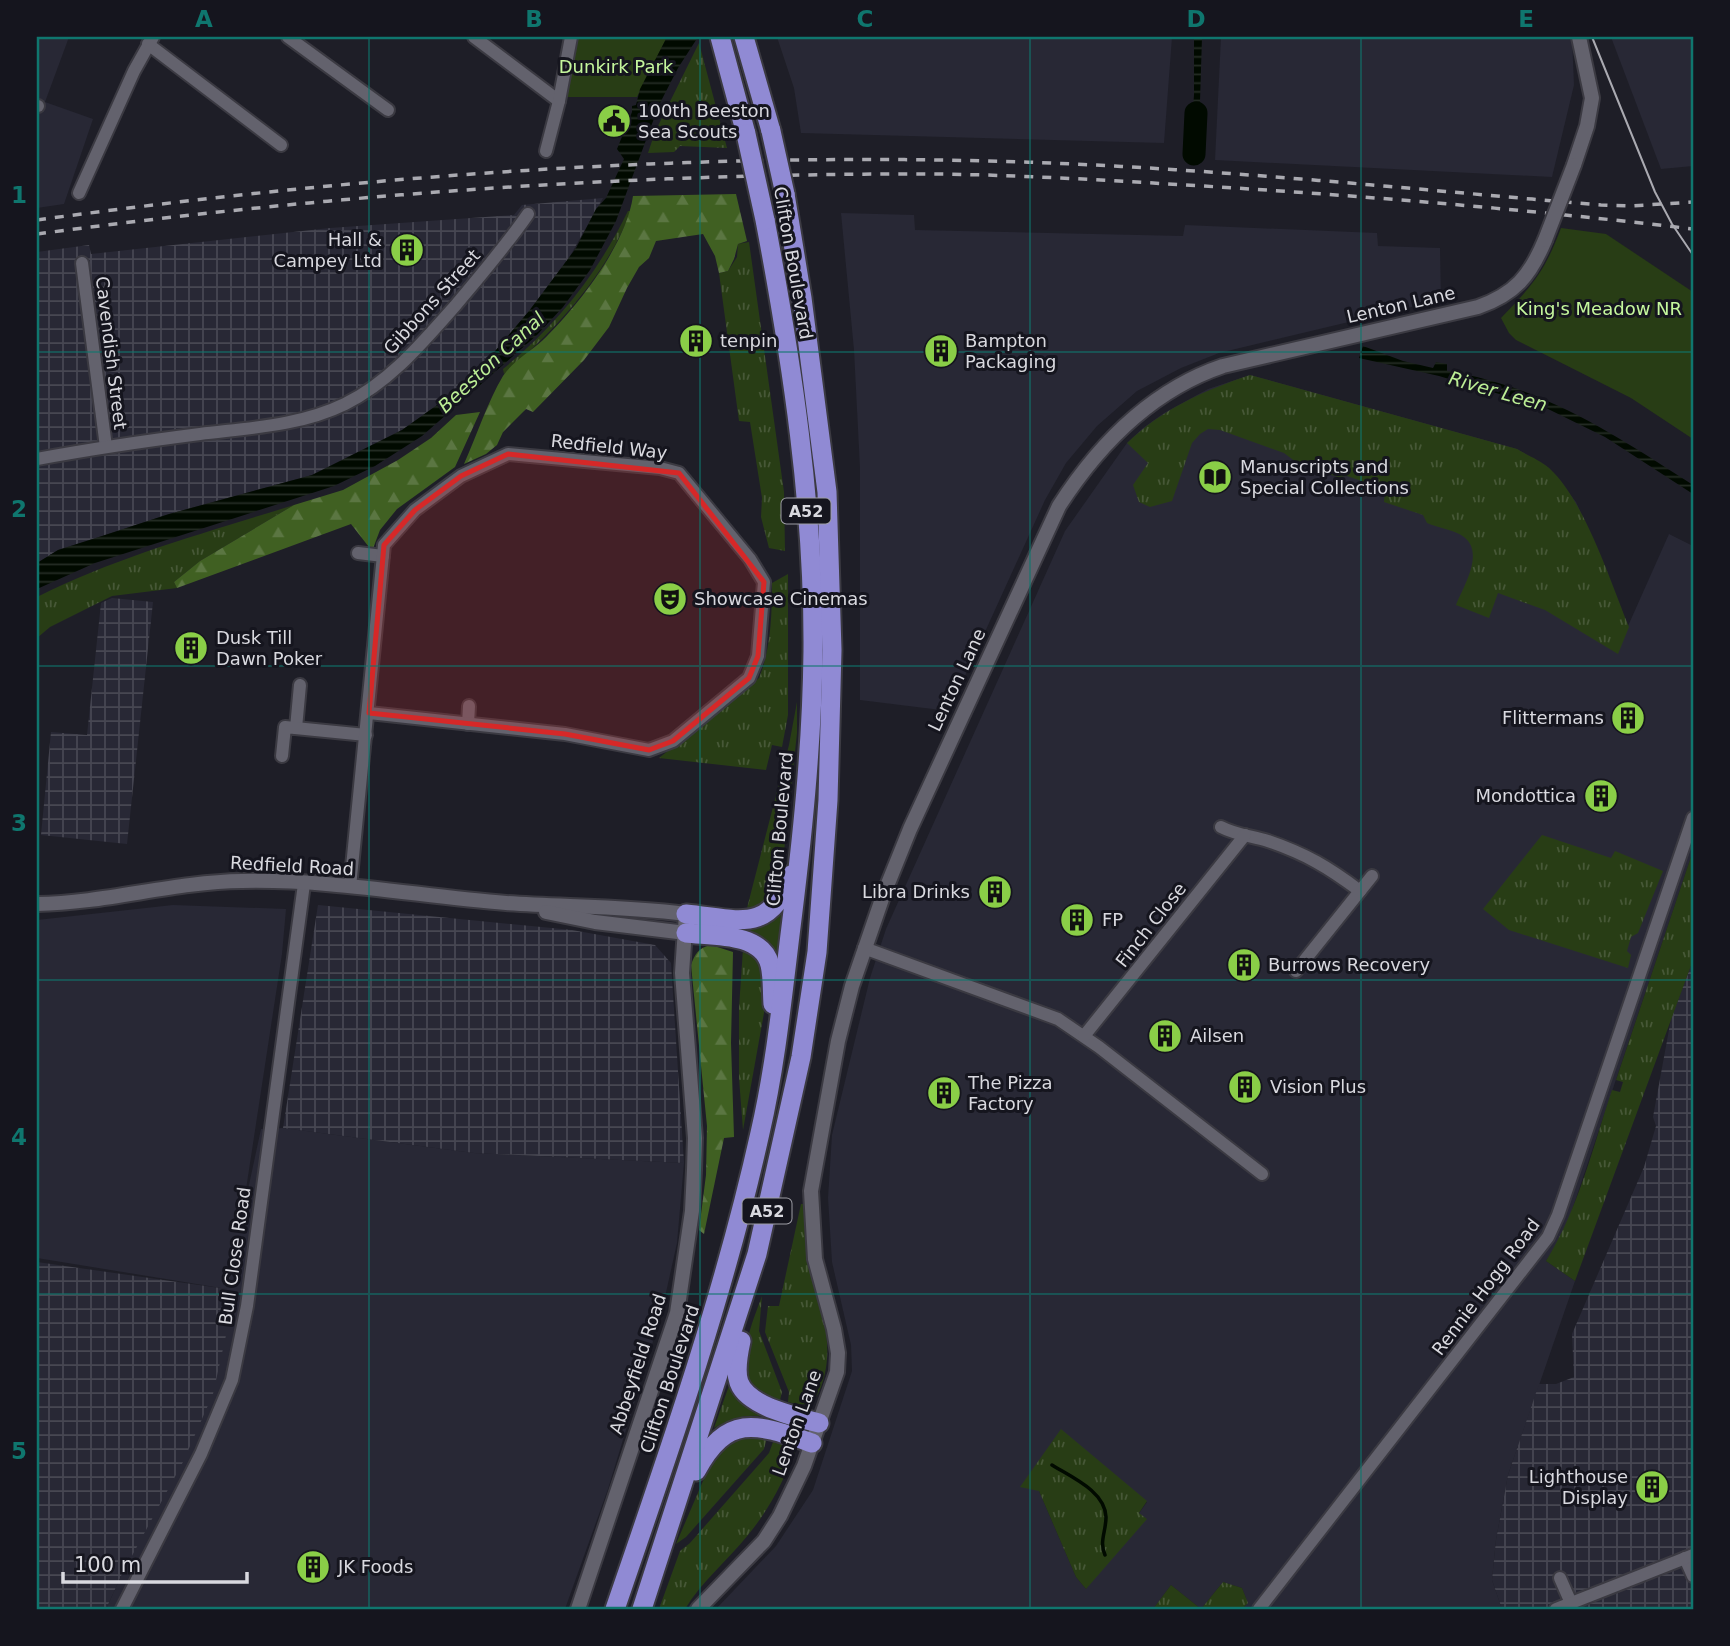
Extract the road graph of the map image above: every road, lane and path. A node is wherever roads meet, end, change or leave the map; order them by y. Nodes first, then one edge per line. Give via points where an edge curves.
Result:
1 (288, 37) edge
2 (474, 37) edge
3 (571, 37) edge
4 (720, 37) edge
5 (744, 37) edge
6 (1579, 37) edge
7 (150, 41) edge
8 (559, 101) junction
9 (388, 110) dead end
10 (281, 145) dead end
11 (545, 151) dead end
12 (79, 193) dead end
13 (528, 214) dead end
14 (82, 263) dead end
15 (106, 447) junction
16 (37, 459) edge
17 (358, 553) dead end
18 (383, 556) junction
19 (300, 685) dead end
20 (469, 706) dead end
21 (369, 713) junction
22 (468, 724) junction
23 (296, 728) junction
24 (366, 735) junction
25 (282, 756) dead end
26 (1693, 818) edge
27 (804, 819) junction
28 (1221, 827) dead end
29 (1245, 835) junction
30 (1372, 876) dead end
31 (303, 884) junction
32 (350, 887) junction
33 (1360, 891) junction
34 (505, 903) junction
35 (37, 904) edge
36 (686, 914) junction
37 (686, 933) junction
38 (864, 948) junction
39 (1296, 971) dead end
40 (1084, 1037) junction
41 (776, 1047) junction
42 (1262, 1174) dead end
43 (757, 1254) junction
44 (818, 1423) junction
45 (812, 1443) junction
46 (664, 1542) junction
47 (1689, 1556) edge
48 (1693, 1576) edge
49 (1560, 1578) dead end
50 (1571, 1603) junction
51 (121, 1609) edge
52 (578, 1609) edge
53 (615, 1609) edge
54 (642, 1609) edge
55 (698, 1609) edge
56 (1259, 1609) edge
57 (1556, 1609) edge

1 - 9 street
2 - 8 street
3 - 8 street
4 - 27 highway, Clifton Boulevard / A52, bridge via 765,220 805,481 813,650
5 - 43 highway, Clifton Boulevard / A52, bridge via 790,218 827,492 832,650 817,952 802,1057
6 - 38 street, Lenton Lane, bridge via 1592,98 1587,126 1540,252 1516,288 1478,307 1203,373 1141,411 1077,477 1059,506 910,829
7 - 10 street
7 - 12 street
8 - 11 street
13 - 15 street, Gibbons Street via 423,343 380,383 345,404 285,424
14 - 15 street, Cavendish Street
15 - 16 street, Gibbons Street
17 - 18 street
18 - 21 street, Redfield Way
18 - 22 street, Redfield Way via 384,545 415,510 461,476 508,454 679,473 763,578 758,656 749,678 673,741 649,750 565,734
19 - 23 street
20 - 22 street
21 - 22 street, Redfield Way
21 - 24 street, Redfield Way
23 - 24 street
23 - 25 street via 285,727
24 - 32 street, Redfield Way
26 - 56 street, Rennie Hogg Road via 1548,1237
27 - 36 highway via 790,877 770,911 740,920
27 - 41 highway, Clifton Boulevard / A52
28 - 29 street
29 - 33 street via 1320,862
29 - 40 street, Finch Close
30 - 33 street
31 - 32 street, Redfield Road
31 - 35 street, Redfield Road via 216,882
31 - 51 street, Bull Close Road via 247,1306 232,1380 201,1454
32 - 34 street, Redfield Road
33 - 39 street
34 - 36 street, Redfield Road
34 - 37 street, Redfield Road via 595,922
36 - 37 street, Abbeyfield Road
37 - 41 highway via 739,938 758,945 769,961
37 - 52 street, Abbeyfield Road via 682,972 695,1138 683,1280 677,1313
38 - 40 street via 1058,1019
38 - 44 street, Lenton Lane via 838,1041 811,1191 816,1259 838,1353 837,1372
40 - 42 street
41 - 53 highway, Clifton Boulevard / A52 via 761,1131 713,1317
43 - 44 highway via 737,1359 740,1386 756,1401
43 - 46 highway, Clifton Boulevard / A52
44 - 45 street, Lenton Lane
45 - 46 highway via 774,1430 744,1427 722,1436 705,1453
45 - 55 street, Lenton Lane via 793,1492 769,1532
46 - 54 highway, Clifton Boulevard / A52
47 - 48 street
47 - 50 street
49 - 50 street
50 - 57 street

